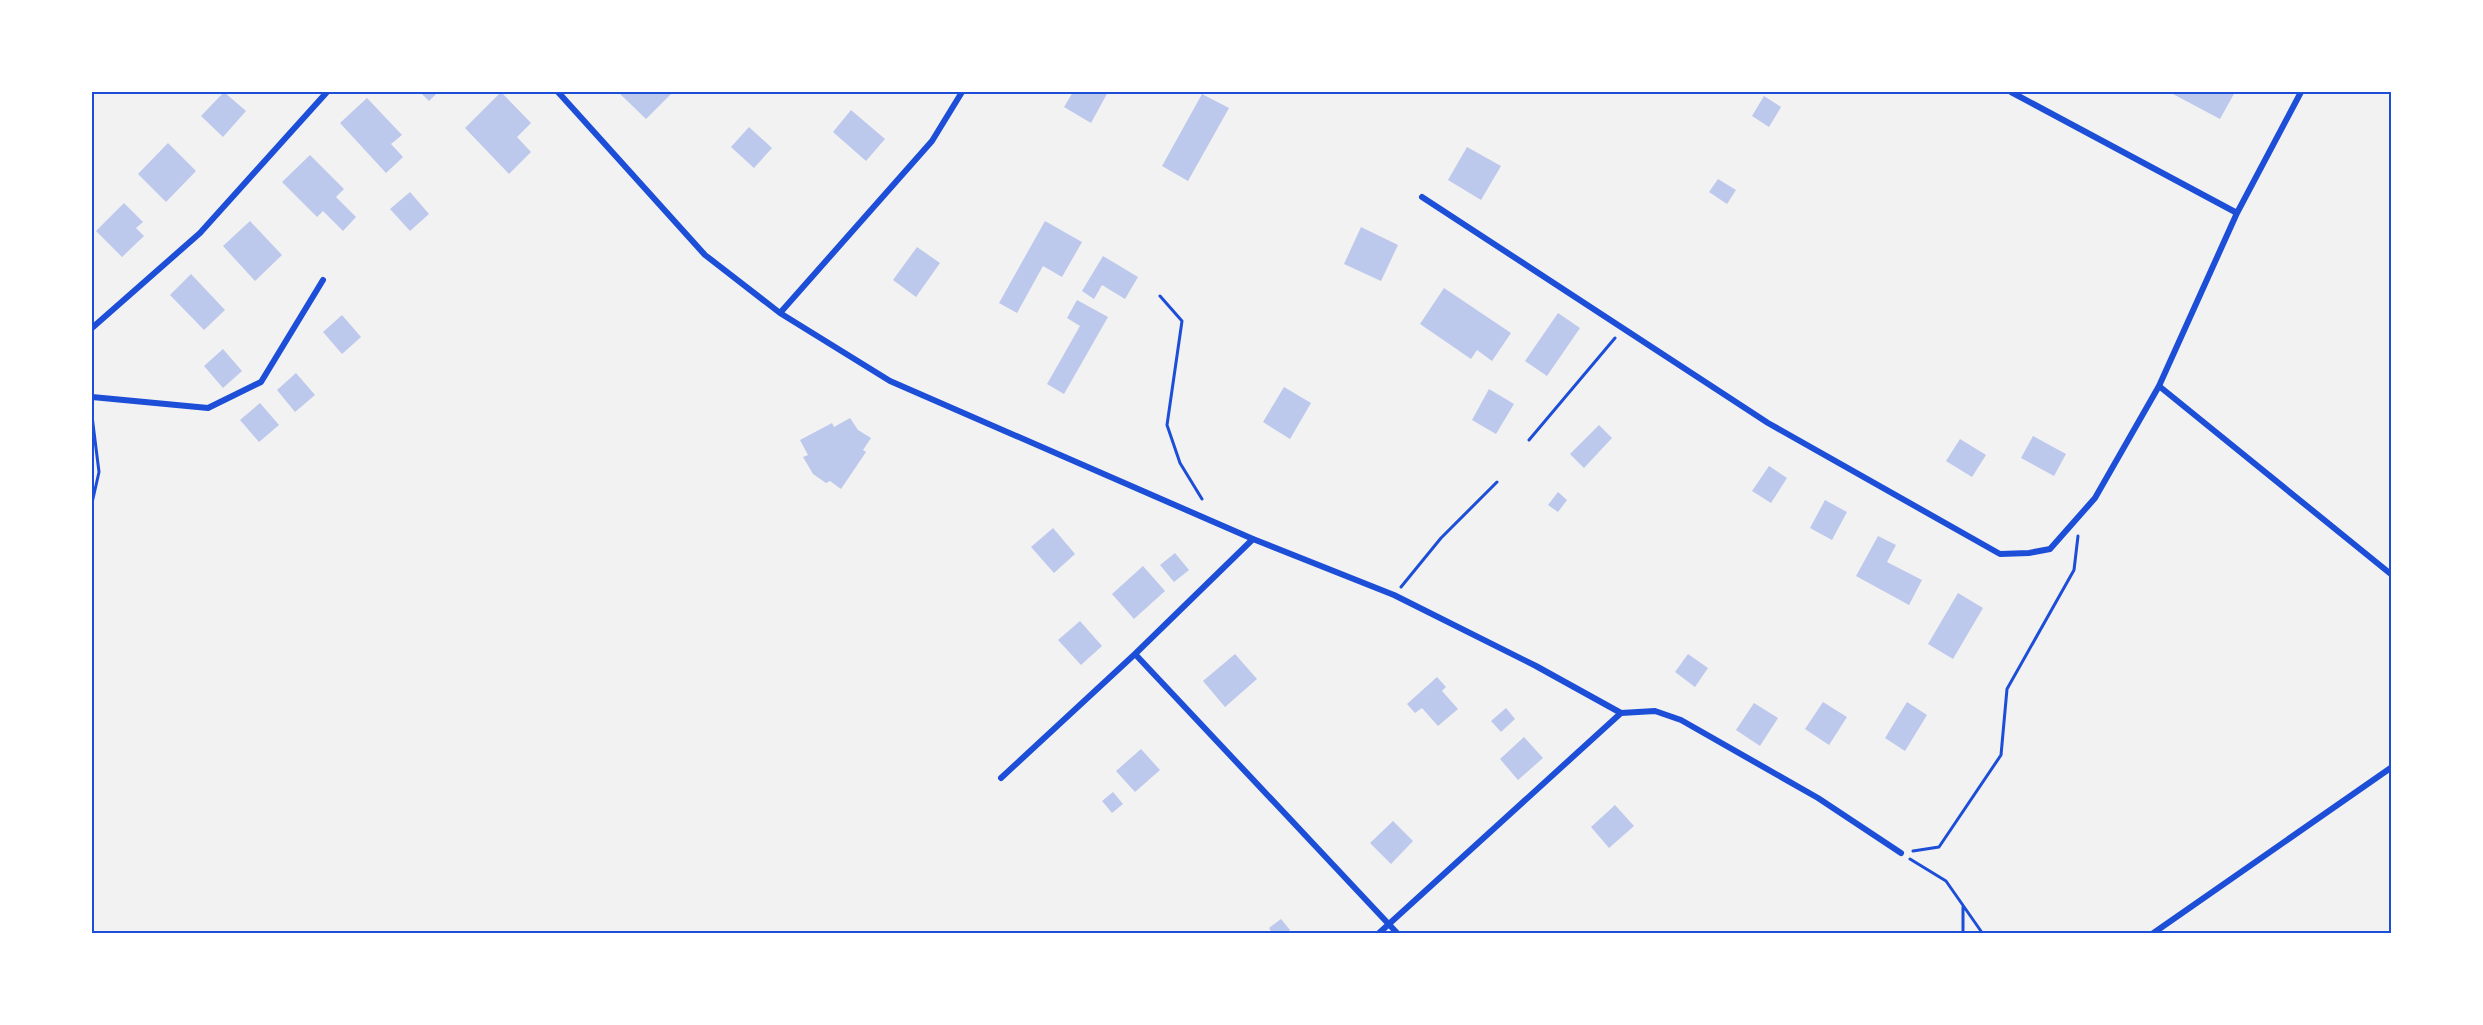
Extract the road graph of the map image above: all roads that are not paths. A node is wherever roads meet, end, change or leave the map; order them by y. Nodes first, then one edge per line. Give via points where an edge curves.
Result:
1 (327, 92) edge
2 (558, 92) edge
3 (962, 92) edge
4 (2011, 92) edge
5 (2301, 92) edge
6 (1422, 197) dead end
7 (2237, 213) junction
8 (323, 280) dead end
9 (780, 313) junction
10 (92, 328) edge
11 (2159, 386) junction
12 (92, 397) edge
13 (1253, 539) junction
14 (2391, 575) edge
15 (1135, 654) junction
16 (1621, 713) junction
17 (2391, 767) edge
18 (1001, 778) dead end
19 (1901, 853) road end
20 (1389, 923) junction
21 (1377, 933) edge
22 (1398, 933) edge
23 (2152, 933) edge

1 - 10 street via 201,233
2 - 9 street via 705,255
3 - 9 street via 932,141
4 - 7 street
5 - 7 street
6 - 11 street via 1768,423 2000,554 2050,549 2095,498
7 - 11 street
8 - 12 street via 261,382 208,408
9 - 13 street via 890,381
11 - 14 street
13 - 15 street
13 - 16 street via 1394,595
15 - 18 street
15 - 20 street
16 - 19 street via 1655,711 1681,720 1818,798
16 - 20 street
17 - 23 street
20 - 21 street
20 - 22 street

